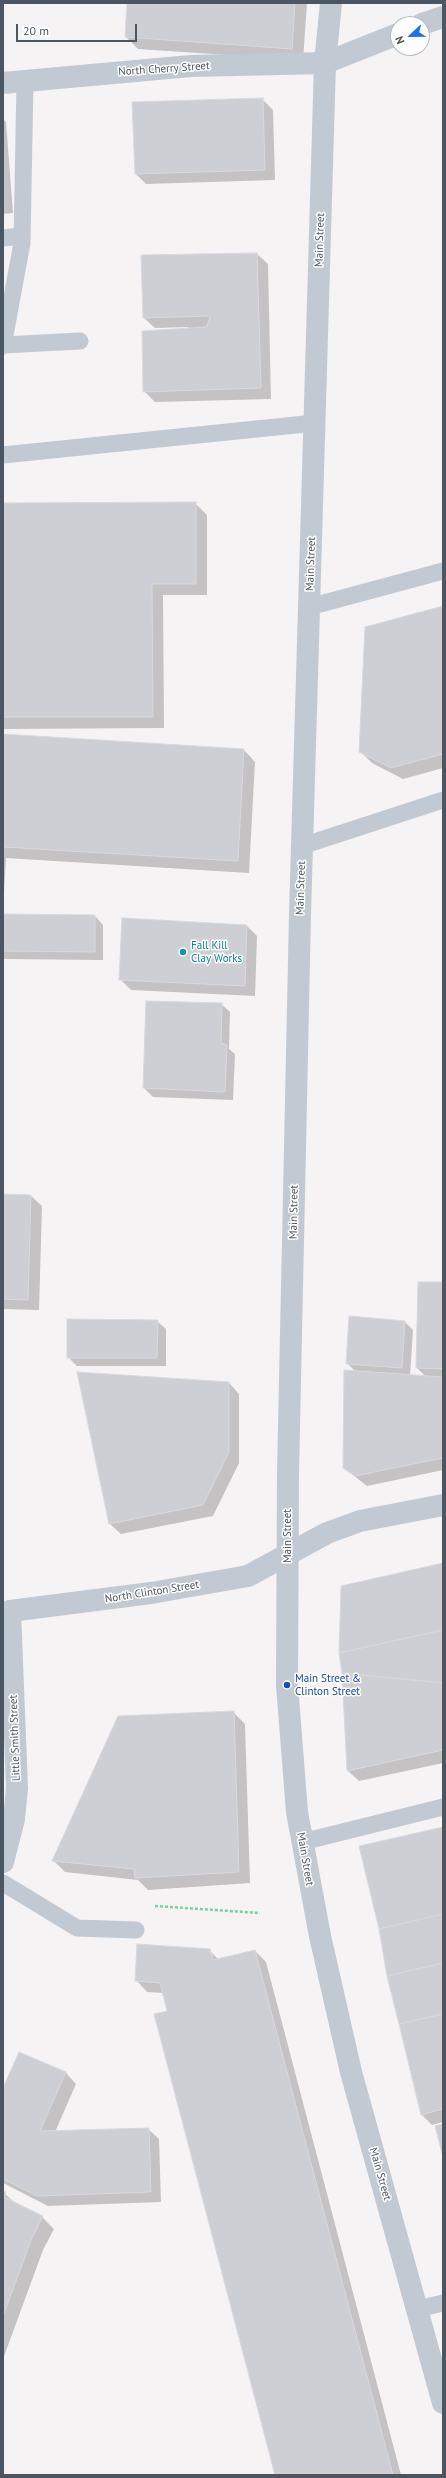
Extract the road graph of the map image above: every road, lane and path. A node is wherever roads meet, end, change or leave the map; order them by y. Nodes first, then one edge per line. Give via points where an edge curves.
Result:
1 (331, 3) edge
2 (443, 17) edge
3 (430, 21) edge
4 (390, 37) edge
5 (325, 63) junction
6 (26, 81) junction
7 (3, 83) edge
8 (21, 236) junction
9 (3, 238) edge
10 (80, 341) dead end
11 (3, 346) edge
12 (315, 423) junction
13 (3, 455) edge
14 (443, 571) edge
15 (310, 607) junction
16 (443, 800) edge
17 (302, 846) junction
18 (443, 1505) edge
19 (288, 1555) junction
20 (5, 1612) edge
21 (443, 1807) edge
22 (302, 1842) junction
23 (3, 1862) edge
24 (3, 1883) edge
25 (136, 1930) dead end
26 (443, 2303) edge
27 (417, 2309) junction
28 (443, 2403) edge

1 - 5 street, Main Street
2 - 3 street
4 - 5 street
5 - 6 street, North Cherry Street via 191,66
5 - 12 street, Main Street
6 - 7 street, North Cherry Street
6 - 8 lane
8 - 9 lane
8 - 11 lane
10 - 11 lane
12 - 13 lane
12 - 15 street, Main Street
14 - 15 lane
15 - 17 street, Main Street
16 - 17 lane
17 - 19 street, Main Street
18 - 19 street, North Clinton Street via 360,1521 327,1534
19 - 20 street, North Clinton Street via 241,1577 151,1593
19 - 22 street, Main Street via 287,1685 297,1812
20 - 23 street, Little Smith Street via 17,1788 14,1819
21 - 22 lane
22 - 27 street, Main Street via 351,2072
24 - 25 lane via 77,1928
26 - 27 lane
27 - 28 street, Main Street

